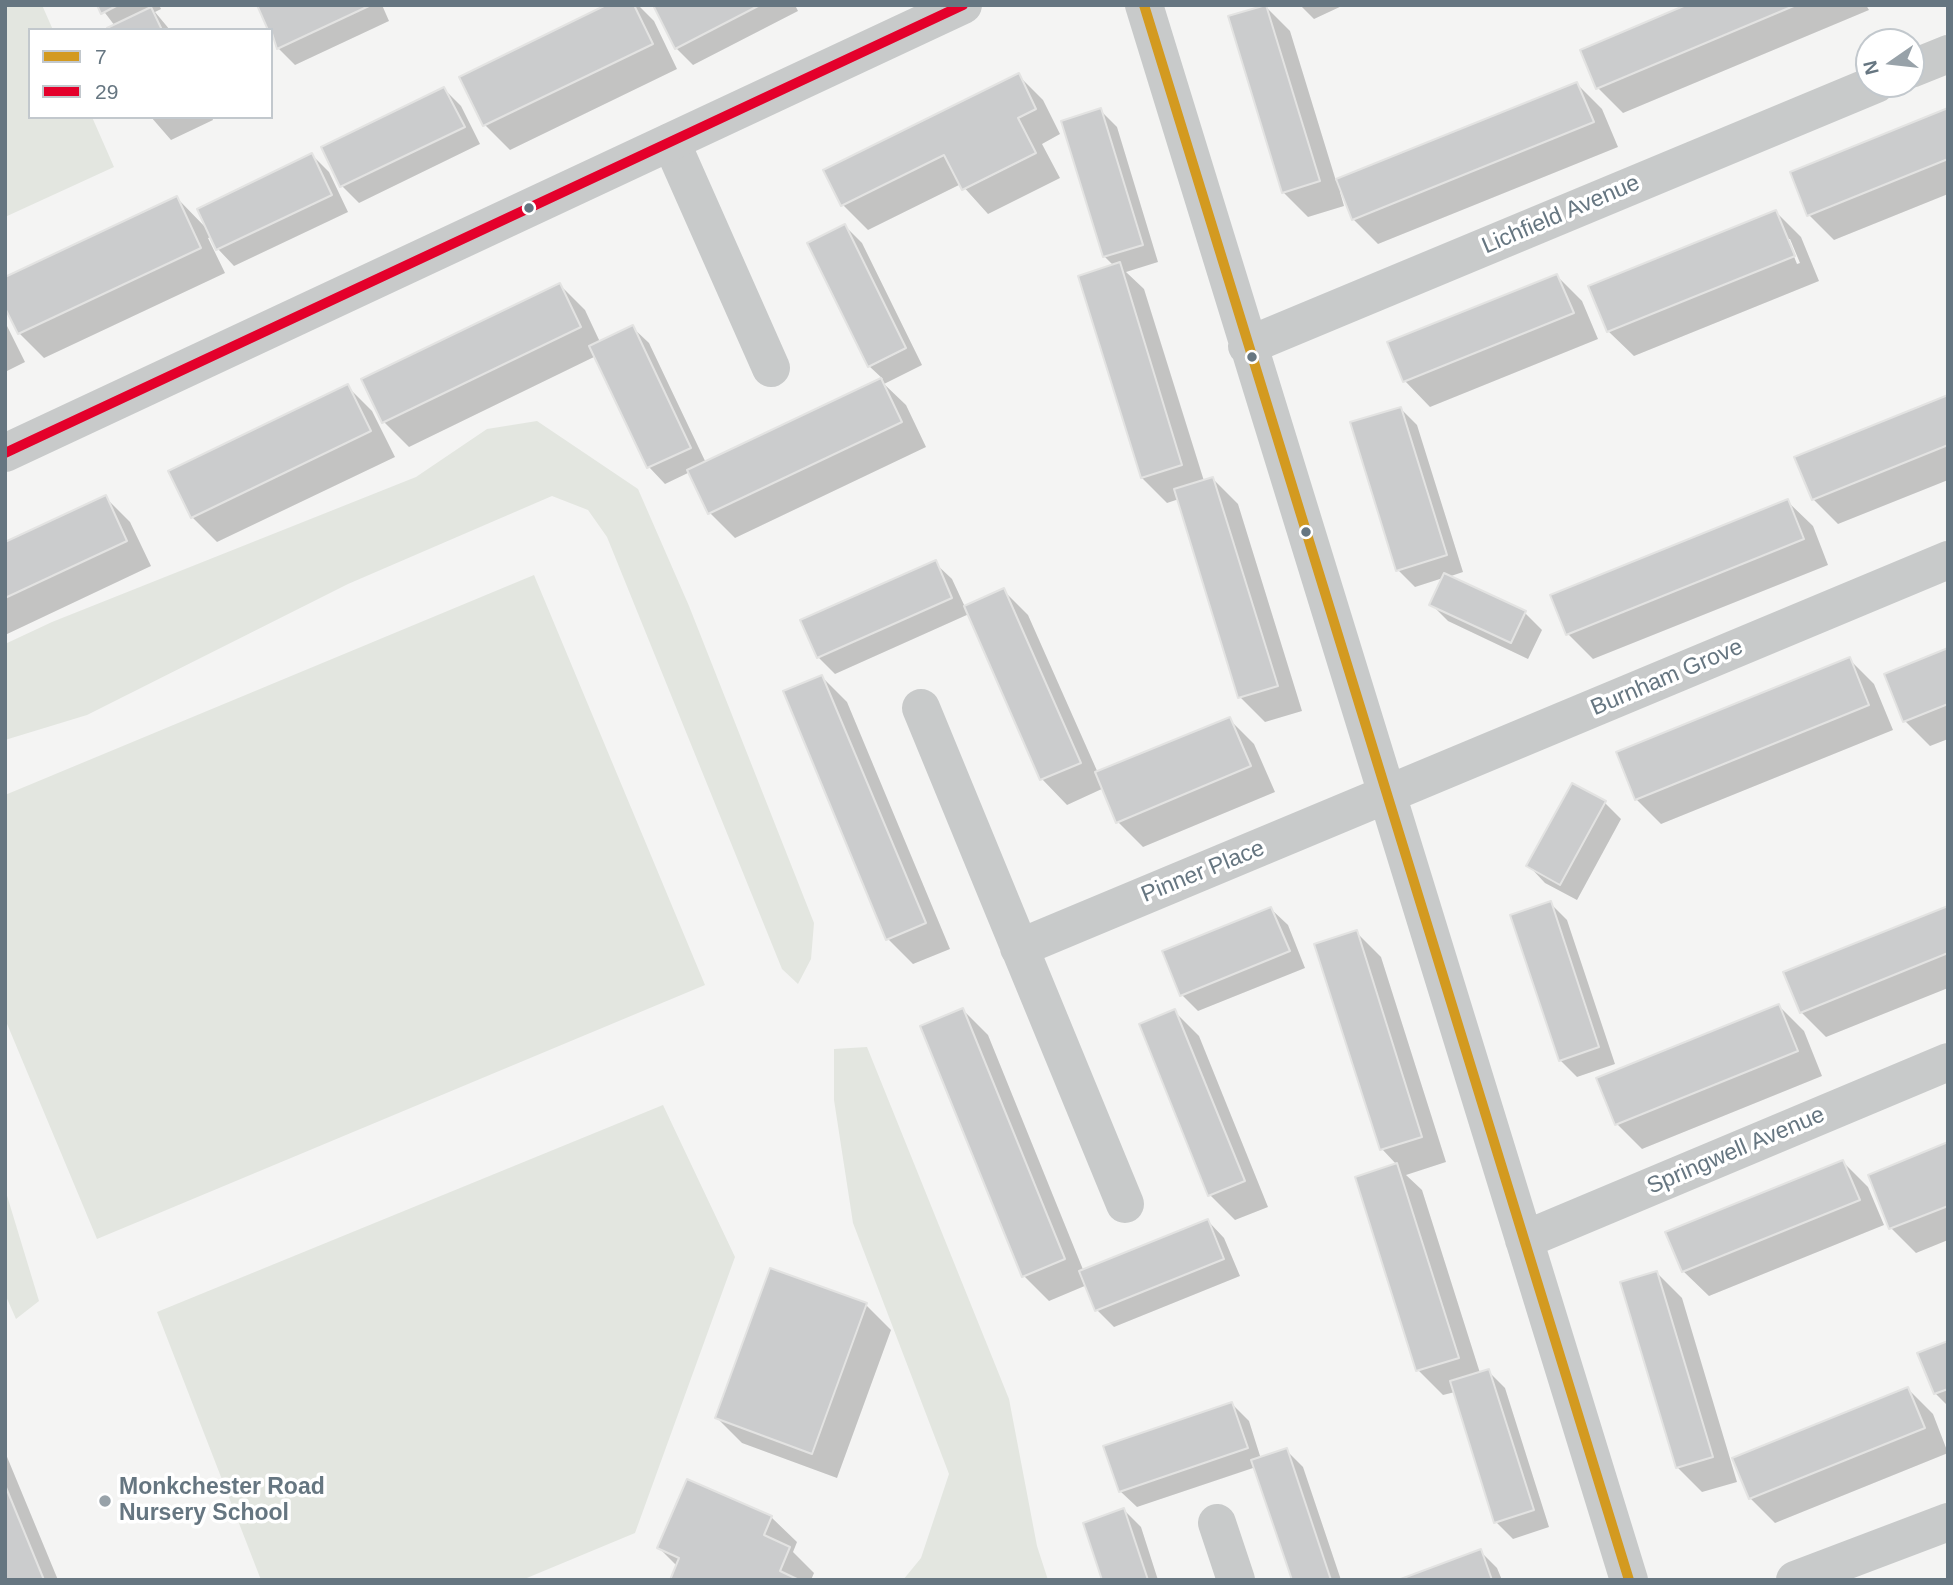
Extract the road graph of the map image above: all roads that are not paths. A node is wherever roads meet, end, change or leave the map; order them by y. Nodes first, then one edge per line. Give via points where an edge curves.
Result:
1 (963, 5) edge
2 (1143, 5) edge
3 (1948, 54) edge
4 (1925, 63) edge
5 (1855, 93) edge
6 (671, 142) junction
7 (1247, 346) junction
8 (771, 368) dead end
9 (5, 453) edge
10 (1948, 560) edge
11 (922, 708) dead end
12 (1387, 796) junction
13 (1020, 948) junction
14 (1948, 1062) edge
15 (1125, 1204) dead end
16 (1524, 1240) junction
17 (1948, 1522) edge
18 (1217, 1523) dead end
19 (1236, 1580) edge
20 (1629, 1580) edge
21 (1795, 1580) edge

1 - 6 street
2 - 7 street
3 - 4 street
5 - 7 street, Lichfield Avenue
6 - 8 street
6 - 9 street
7 - 12 street
10 - 12 street, Burnham Grove
11 - 13 street
12 - 13 street, Pinner Place
12 - 16 street
13 - 15 street
14 - 16 street, Springwell Avenue
16 - 20 street
17 - 21 street
18 - 19 street

